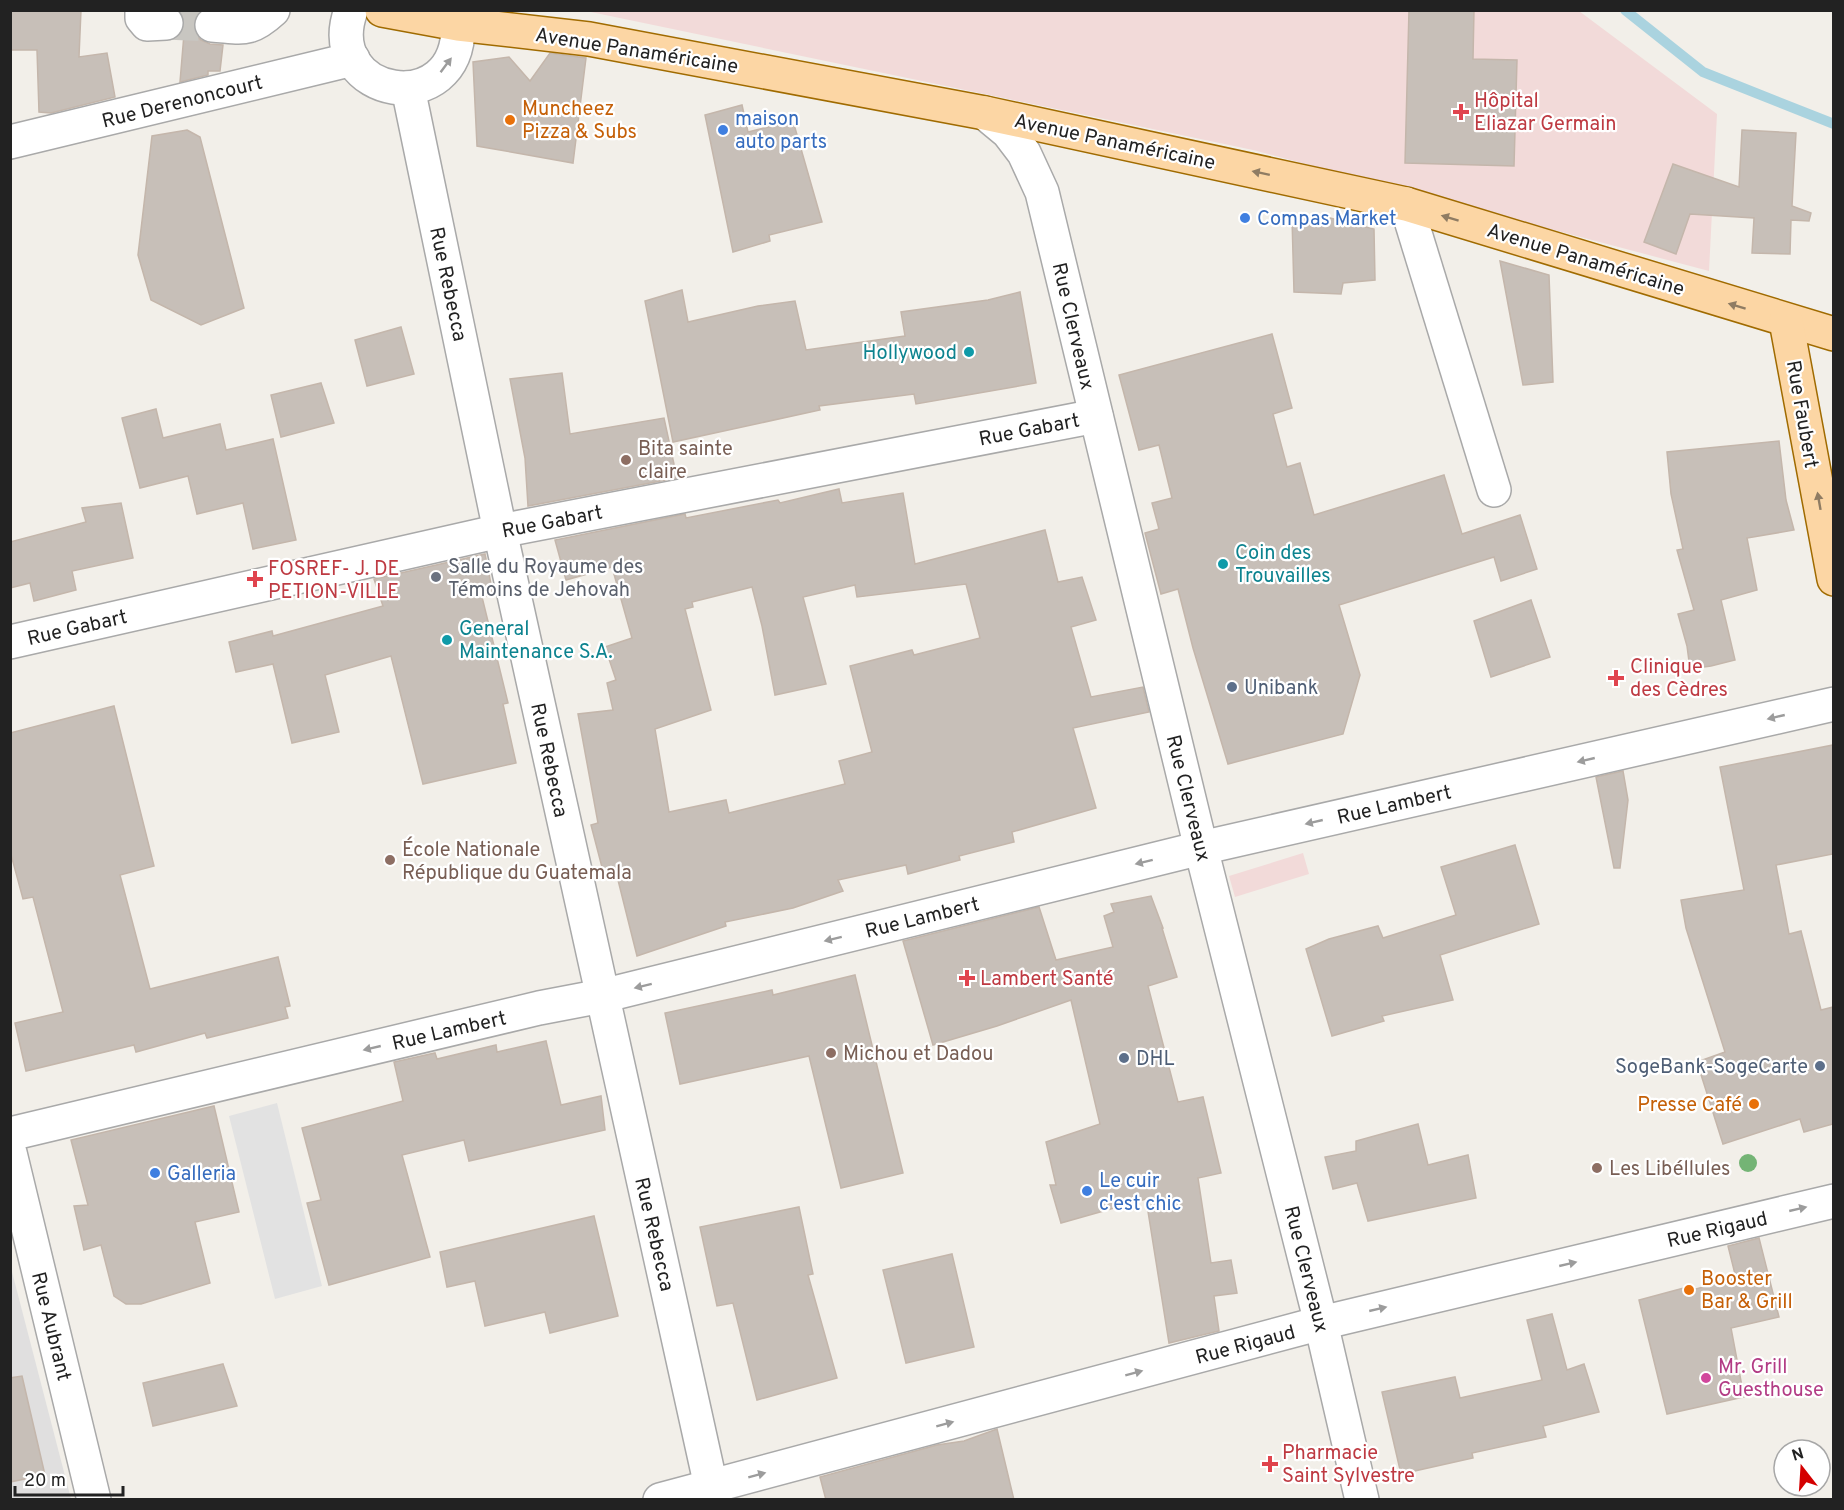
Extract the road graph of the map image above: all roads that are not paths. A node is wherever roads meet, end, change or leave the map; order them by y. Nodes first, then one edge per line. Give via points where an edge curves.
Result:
1 (273, 10) edge
2 (351, 10) edge
3 (382, 10) edge
4 (458, 24) junction
5 (212, 25) tunnel mouth
6 (353, 59) junction
7 (408, 88) junction
8 (985, 113) junction
9 (10, 142) edge
10 (1406, 204) junction
11 (1786, 321) junction
12 (1833, 334) edge
13 (1096, 416) junction
14 (1494, 490) dead end
15 (500, 531) junction
16 (1833, 579) edge
17 (10, 642) edge
18 (1833, 704) edge
19 (1201, 848) junction
20 (602, 996) junction
21 (10, 1134) edge
22 (10, 1153) edge
23 (1833, 1201) edge
24 (1321, 1323) junction
25 (713, 1493) edge
26 (94, 1500) edge
27 (660, 1500) edge
28 (1362, 1500) edge

1 - 5 street via 248,27
2 - 6 street via 347,42
3 - 4 main road, Avenue Panaméricaine
7 -> 4 street via 433,80 447,67 456,50
4 - 8 main road, Avenue Panaméricaine via 589,39
6 - 7 street via 376,83
6 - 9 street, Rue Derenoncourt
7 - 15 street, Rue Rebecca
10 -> 8 main road, Avenue Panaméricaine
8 - 13 street, Rue Clerveaux via 1008,132 1024,153 1042,192
11 -> 10 main road, Avenue Panaméricaine
10 - 14 street
11 - 12 main road, Avenue Panaméricaine
16 -> 11 main road, Rue Faubert
13 - 15 street, Rue Gabart
13 - 19 street, Rue Clerveaux
15 - 17 street, Rue Gabart
15 - 20 street, Rue Rebecca
18 -> 19 street, Rue Lambert
19 -> 20 street, Rue Lambert
19 - 24 street, Rue Clerveaux
20 -> 21 street, Rue Lambert
20 - 25 street, Rue Rebecca
22 - 26 street, Rue Aubrant
24 -> 23 street, Rue Rigaud
25 -> 24 street, Rue Rigaud
24 - 28 street, Rue Clerveaux
25 - 27 street, Rue Rigaud

